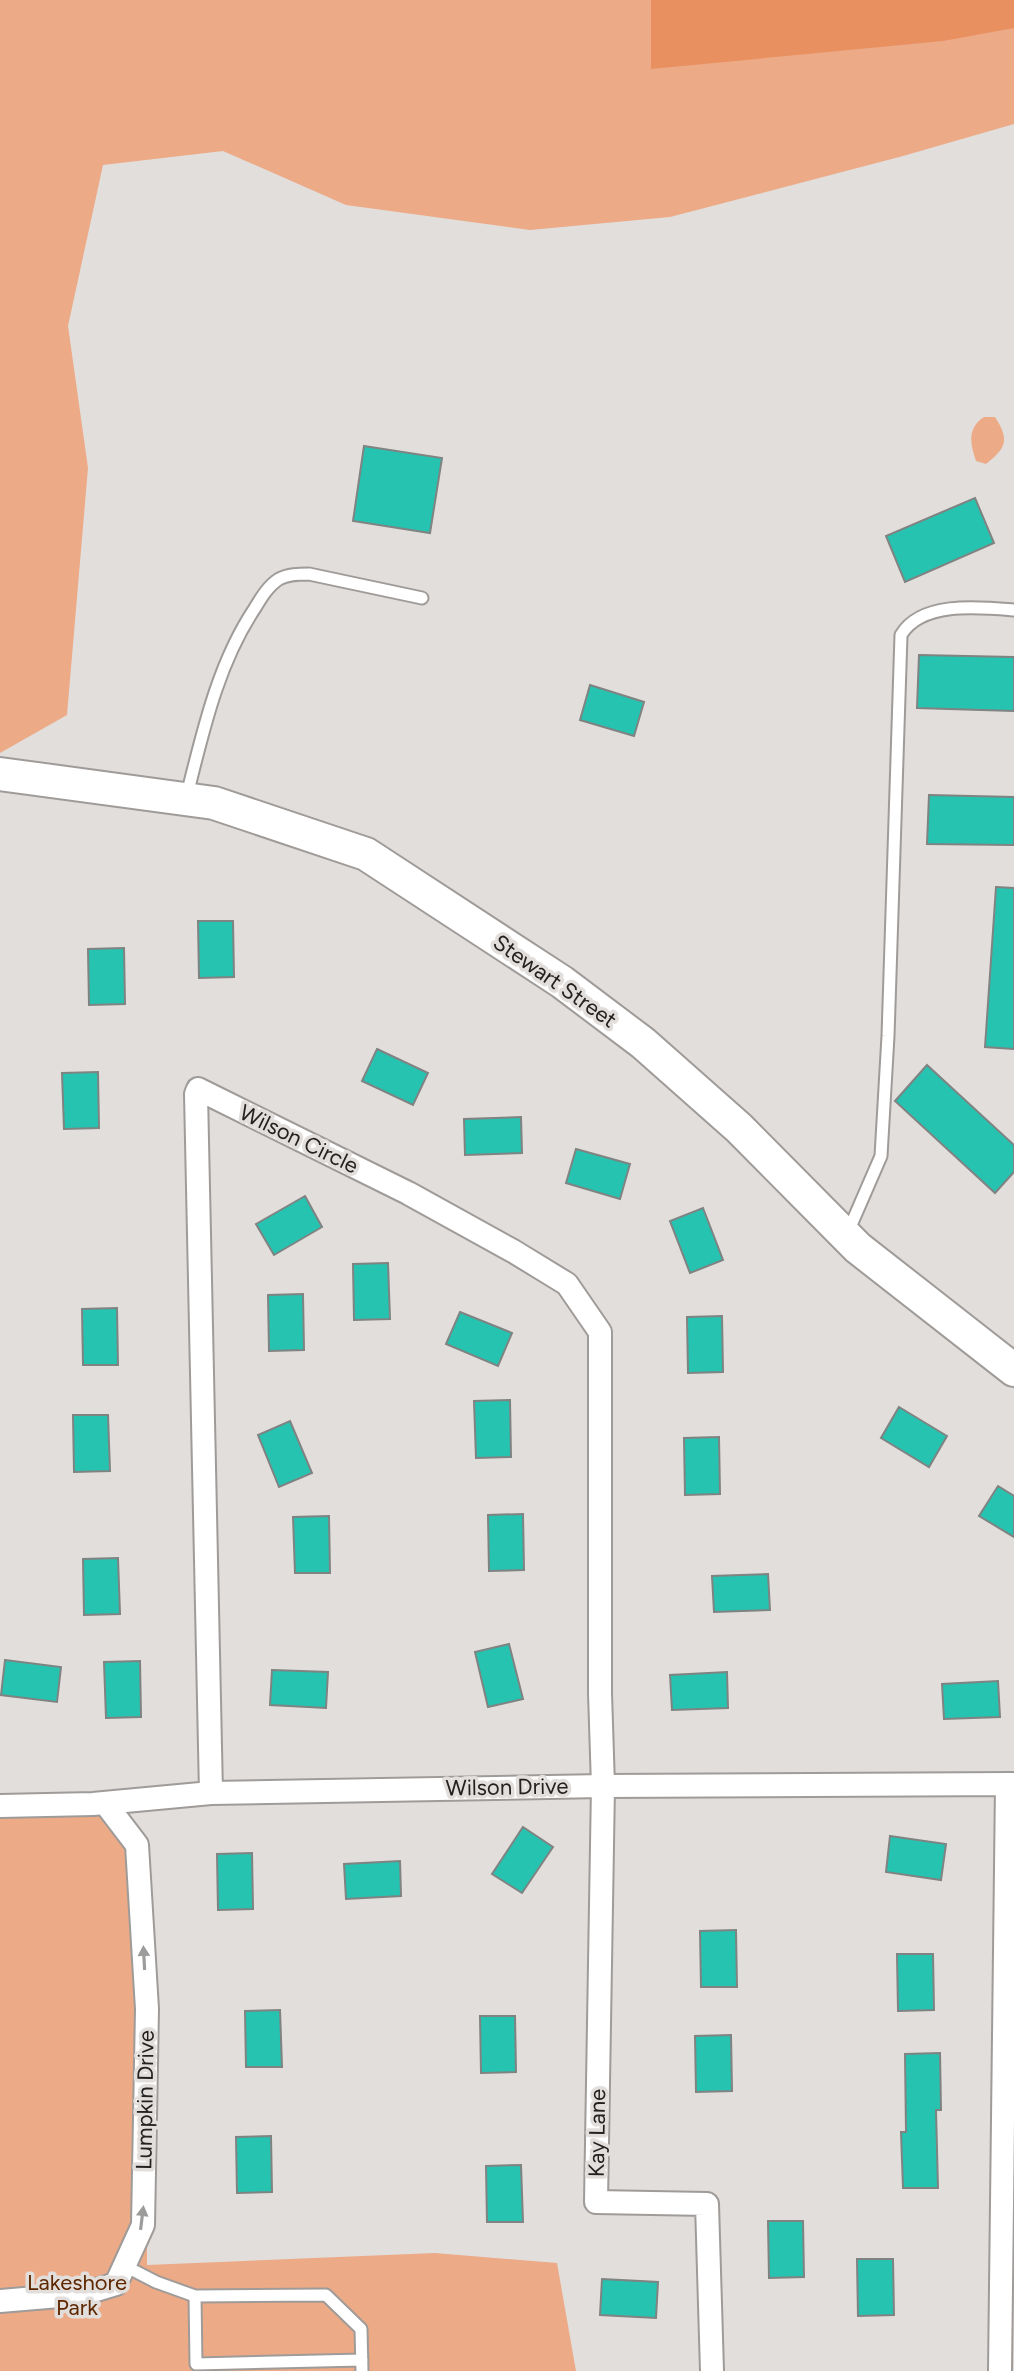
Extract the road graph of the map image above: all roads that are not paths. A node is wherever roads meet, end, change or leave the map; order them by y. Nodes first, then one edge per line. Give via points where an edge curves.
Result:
1 (422, 598) dead end
2 (1014, 610) edge
3 (0, 774) edge
4 (186, 799) junction
5 (846, 1236) junction
6 (1014, 1370) edge
7 (1010, 1784) edge
8 (603, 1786) junction
9 (211, 1793) junction
10 (105, 1803) junction
11 (0, 1806) edge
12 (125, 2266) junction
13 (195, 2296) junction
14 (0, 2301) edge
15 (362, 2366) edge
16 (712, 2371) edge
17 (1000, 2371) edge

1 - 4 lane via 309,574 279,579 267,589 224,666
2 - 5 lane via 933,610 908,623 901,635 881,1156
3 - 4 street, Stewart Street
4 - 5 street, Stewart Street via 214,803 366,854 562,982 643,1043 739,1128
5 - 6 street, Stewart Street
7 - 8 street, Wilson Drive
7 - 17 street
8 - 9 street, Wilson Drive
8 - 9 street, Wilson Circle via 600,1332 567,1284 513,1251 198,1089
8 - 16 street, Kay Lane via 596,2202 707,2204
9 - 10 street, Wilson Drive
10 - 11 street, Wilson Drive
12 -> 10 street, Lumpkin Drive via 143,2225 147,2009 137,1845
12 - 13 lane
12 - 14 street, Lumpkin Drive via 116,2284 83,2294
13 - 15 lane via 326,2295 361,2329
13 - 15 lane via 196,2364

